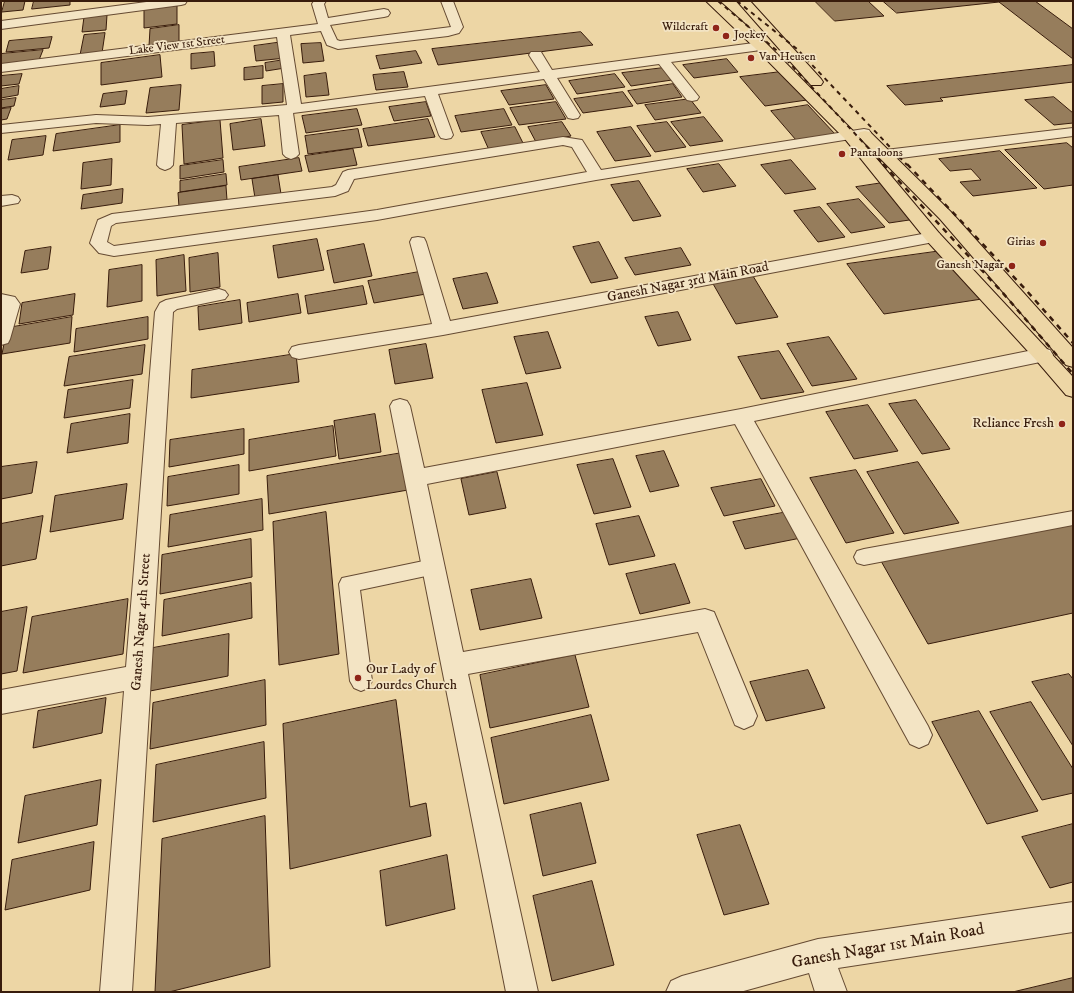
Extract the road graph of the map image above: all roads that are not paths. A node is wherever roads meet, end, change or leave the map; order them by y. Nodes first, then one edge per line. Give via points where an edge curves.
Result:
1 (181, 1) edge
2 (320, 1) edge
3 (447, 1) edge
4 (712, 1) edge
5 (743, 1) edge
6 (88, 7) edge
7 (384, 14) dead end
8 (1, 25) edge
9 (324, 25) junction
10 (283, 34) junction
11 (761, 46) junction
12 (536, 54) dead end
13 (663, 60) junction
14 (1, 68) edge
15 (549, 75) junction
16 (430, 91) junction
17 (692, 97) dead end
18 (290, 109) junction
19 (573, 115) dead end
20 (169, 120) junction
21 (1, 129) edge
22 (1073, 132) edge
23 (857, 134) junction
24 (446, 135) dead end
25 (291, 154) dead end
26 (885, 154) junction
27 (165, 165) dead end
28 (596, 175) junction
29 (933, 237) junction
30 (418, 242) dead end
31 (219, 295) dead end
32 (1, 300) edge
33 (442, 328) junction
34 (1, 338) edge
35 (299, 352) dead end
36 (1042, 355) junction
37 (1073, 360) edge
38 (1073, 390) edge
39 (400, 406) dead end
40 (741, 416) junction
41 (415, 478) junction
42 (1073, 518) edge
43 (864, 557) dead end
44 (433, 567) junction
45 (453, 665) junction
46 (138, 677) junction
47 (361, 681) dead end
48 (1, 702) edge
49 (744, 716) dead end
50 (920, 735) dead end
51 (1073, 917) edge
52 (818, 955) junction
53 (116, 992) edge
54 (522, 992) edge
55 (682, 992) edge
56 (831, 992) edge

1 - 6 street
2 - 9 street via 318,4
3 - 9 street via 457,27 448,32 338,45 332,42
4 - 11 main road
5 - 23 main road
6 - 8 street
7 - 9 street, Lake View 1st Street
9 - 10 street, Lake View 1st Street
10 - 14 street, Lake View 1st Street
10 - 18 street
11 - 13 street
11 - 23 main road
12 - 15 street
13 - 15 street
13 - 17 street
15 - 16 street
15 - 19 street
16 - 18 street
16 - 24 street
18 - 20 street
18 - 25 street
20 - 21 street via 132,122 96,119
20 - 27 street
22 - 26 street
23 - 26 main road
23 - 28 street
23 - 29 main road
26 - 37 main road via 946,216
28 - 28 street via 577,143 563,141 348,176 342,188 335,191 112,219 104,223 98,243 105,249 114,251 362,217
29 - 33 street, Ganesh Nagar 3rd Main Road
29 - 36 main road
30 - 33 street
31 - 46 street, Ganesh Nagar 4th Street via 172,304 166,307 164,312
32 - 34 street via 9,301 11,304
33 - 35 street, Ganesh Nagar 3rd Main Road
36 - 38 main road
36 - 40 street
39 - 41 street
40 - 41 street
40 - 50 street
41 - 44 street
42 - 43 lane
44 - 45 street
44 - 47 lane via 349,584
45 - 49 street via 705,620
45 - 54 street
46 - 48 street
46 - 53 street, Ganesh Nagar 4th Street
51 - 52 street, Ganesh Nagar 1st Main Road
52 - 55 street, Ganesh Nagar 1st Main Road
52 - 56 street

